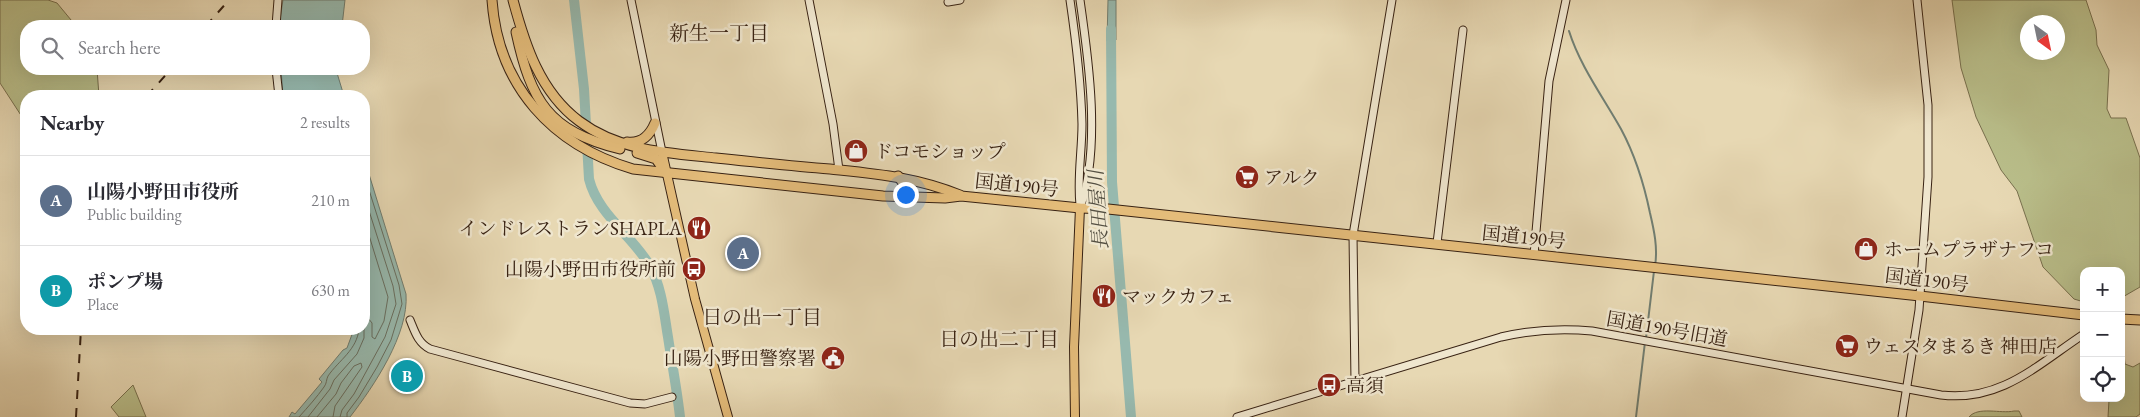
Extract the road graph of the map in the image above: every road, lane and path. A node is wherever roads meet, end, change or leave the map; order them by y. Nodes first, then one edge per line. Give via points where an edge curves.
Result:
1 (278, 0) edge
2 (492, 0) edge
3 (508, 0) edge
4 (513, 0) edge
5 (631, 0) edge
6 (808, 0) edge
7 (960, 0) edge
8 (1070, 0) edge
9 (1080, 0) edge
10 (1392, 0) edge
11 (1566, 0) edge
12 (1917, 0) edge
13 (948, 2) dead end
14 (276, 20) edge
15 (1463, 30) dead end
16 (277, 75) edge
17 (278, 90) edge
18 (655, 123) junction
19 (592, 133) junction
20 (662, 152) junction
21 (839, 170) junction
22 (666, 173) junction
23 (898, 176) junction
24 (961, 196) junction
25 (897, 197) junction
26 (1080, 208) junction
27 (1352, 235) junction
28 (1437, 243) junction
29 (1534, 255) junction
30 (1920, 296) junction
31 (2080, 315) edge
32 (2125, 319) edge
33 (410, 320) dead end
34 (2140, 320) edge
35 (2080, 337) edge
36 (1355, 381) junction
37 (1908, 389) junction
38 (672, 397) dead end
39 (728, 417) edge
40 (1075, 417) edge
41 (1237, 417) edge
42 (1902, 417) edge

1 - 14 street
2 - 22 highway, 国道190号 via 504,55 522,91 550,126 592,154 633,169
3 - 19 highway via 532,89 549,113 579,135
4 - 19 highway, 国道190号 via 537,69 566,109
5 - 18 street
6 - 21 street
7 - 13 street
8 - 26 street via 1080,85
9 - 26 street via 1091,121 1087,190
10 - 27 street
11 - 29 street via 1548,80
12 - 30 street via 1929,138
15 - 28 street
16 - 17 street
18 - 19 highway via 647,136 633,143
18 - 20 street
19 - 20 highway, 国道190号
19 - 22 highway via 654,157
20 - 21 highway, 国道190号
20 - 22 main road
21 - 23 highway, 国道190号
22 - 25 highway, 国道190号
22 - 39 main road via 695,299
23 - 24 highway, 国道190号
23 - 25 highway via 904,188
24 - 25 highway, 国道190号
24 - 26 highway, 国道190号
26 - 27 highway, 国道190号
26 - 40 main road via 1074,347
27 - 28 highway, 国道190号
27 - 36 street
28 - 29 highway, 国道190号
29 - 30 highway, 国道190号
30 - 31 highway, 国道190号
30 - 37 street
32 - 34 highway
33 - 38 street via 418,340 430,349 630,403 645,404
35 - 37 street, 国道190号旧道 via 2028,374 1995,390 1958,396
36 - 37 street, 国道190号旧道 via 1501,337 1566,329
36 - 41 street, 国道190号旧道
37 - 42 street

